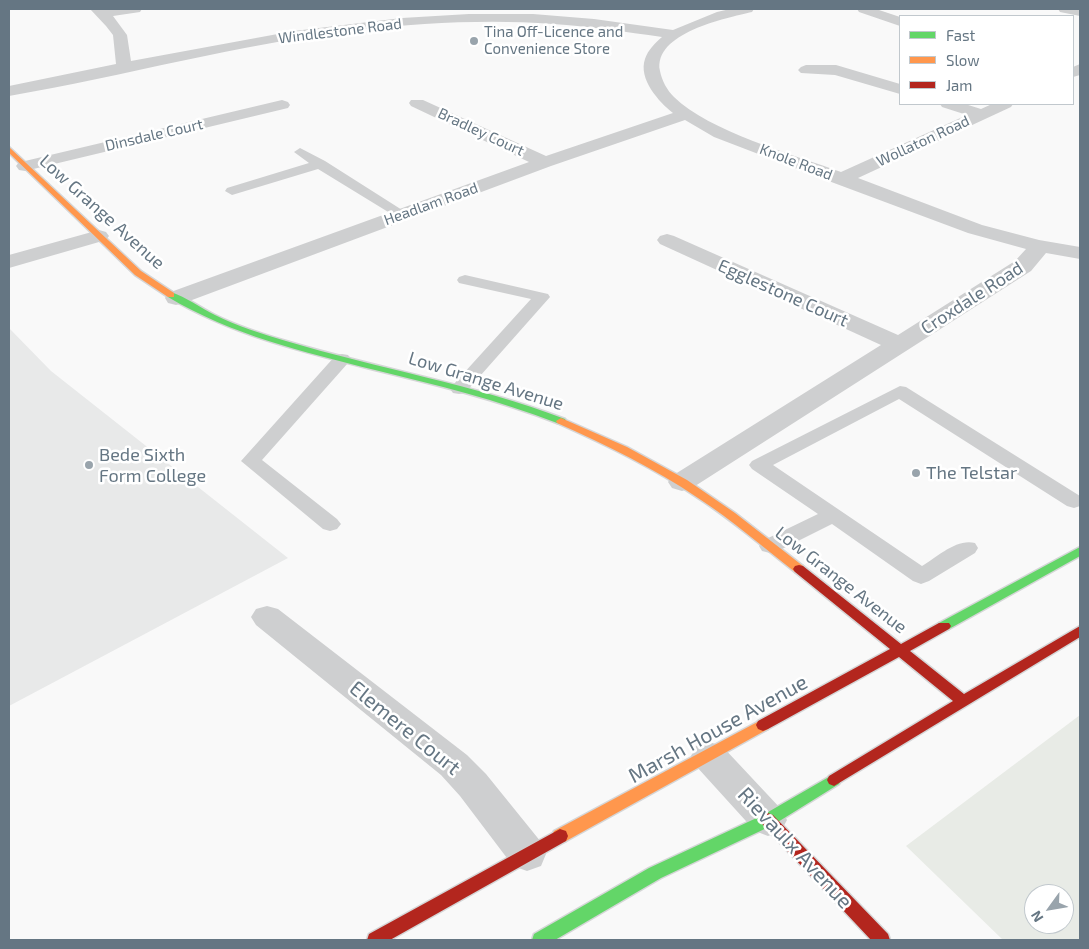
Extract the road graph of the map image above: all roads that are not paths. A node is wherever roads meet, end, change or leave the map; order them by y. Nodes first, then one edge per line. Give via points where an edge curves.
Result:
1 (135, 9) edge
2 (746, 9) edge
3 (864, 9) edge
4 (1066, 9) edge
5 (99, 11) edge
6 (1080, 12) edge
7 (570, 15) edge
8 (899, 22) edge
9 (674, 34) junction
10 (125, 68) junction
11 (806, 70) dead end
12 (899, 89) edge
13 (9, 91) edge
14 (399, 104) dead end
15 (283, 105) dead end
16 (951, 105) edge
17 (1002, 105) edge
18 (686, 114) junction
19 (982, 114) junction
20 (9, 150) edge
21 (300, 152) dead end
22 (545, 162) junction
23 (320, 164) junction
24 (25, 166) junction
25 (841, 179) junction
26 (232, 191) dead end
27 (403, 214) junction
28 (99, 236) junction
29 (666, 240) dead end
30 (1038, 246) junction
31 (1080, 254) edge
32 (9, 262) edge
33 (465, 280) dead end
34 (176, 298) junction
35 (900, 346) junction
36 (342, 359) junction
37 (459, 389) junction
38 (682, 482) junction
39 (1074, 501) dead end
40 (833, 515) junction
41 (330, 524) dead end
42 (770, 546) junction
43 (967, 548) dead end
44 (1080, 551) edge
45 (267, 617) dead end
46 (1080, 630) edge
47 (901, 650) junction
48 (963, 702) junction
49 (709, 756) junction
50 (768, 820) junction
51 (527, 854) junction
52 (375, 940) edge
53 (540, 940) edge
54 (882, 940) edge

1 - 5 street
2 - 9 street, Knole Road via 708,19
3 - 8 street
4 - 6 street
5 - 10 street via 121,38
7 - 9 street, Windlestone Road
7 - 10 street, Windlestone Road via 372,25 301,34
9 - 18 street, Knole Road via 657,50 652,69 660,90
10 - 13 street, Windlestone Road
11 - 12 street via 835,66
14 - 22 street, Bradley Court via 421,99
15 - 24 street, Dinsdale Court
16 - 19 street
17 - 19 street, Wollaton Road
18 - 22 street, Headlam Road
18 - 25 street, Knole Road via 720,132
19 - 25 street, Wollaton Road
20 - 24 street, Low Grange Avenue
21 - 23 lane
22 - 27 street, Headlam Road
23 - 26 lane
23 - 27 lane
24 - 28 street, Low Grange Avenue
25 - 30 street, Knole Road via 975,229
27 - 34 street, Headlam Road
28 - 32 street
28 - 34 street, Low Grange Avenue via 138,273
29 - 35 street, Egglestone Court
30 - 31 street, Knole Road
30 - 35 street, Croxdale Road via 1023,266
33 - 37 lane via 542,297
34 - 36 street, Low Grange Avenue via 213,317 284,345
35 - 38 street, Croxdale Road
36 - 37 street, Low Grange Avenue
36 - 41 lane via 251,461
37 - 38 street, Low Grange Avenue via 536,411 612,443
38 - 42 street, Low Grange Avenue
39 - 40 lane via 900,392 759,465
40 - 42 lane
40 - 43 lane via 921,576
42 - 47 street, Low Grange Avenue
44 - 47 street, Marsh House Avenue
45 - 51 street, Elemere Court via 454,765 473,784
46 - 48 street
47 - 48 street, Low Grange Avenue
47 - 49 street, Marsh House Avenue
48 - 50 street
49 - 50 street, Rievaulx Avenue
49 - 51 street, Marsh House Avenue
50 - 53 street via 655,873
50 - 54 street, Rievaulx Avenue
51 - 52 street, Marsh House Avenue

